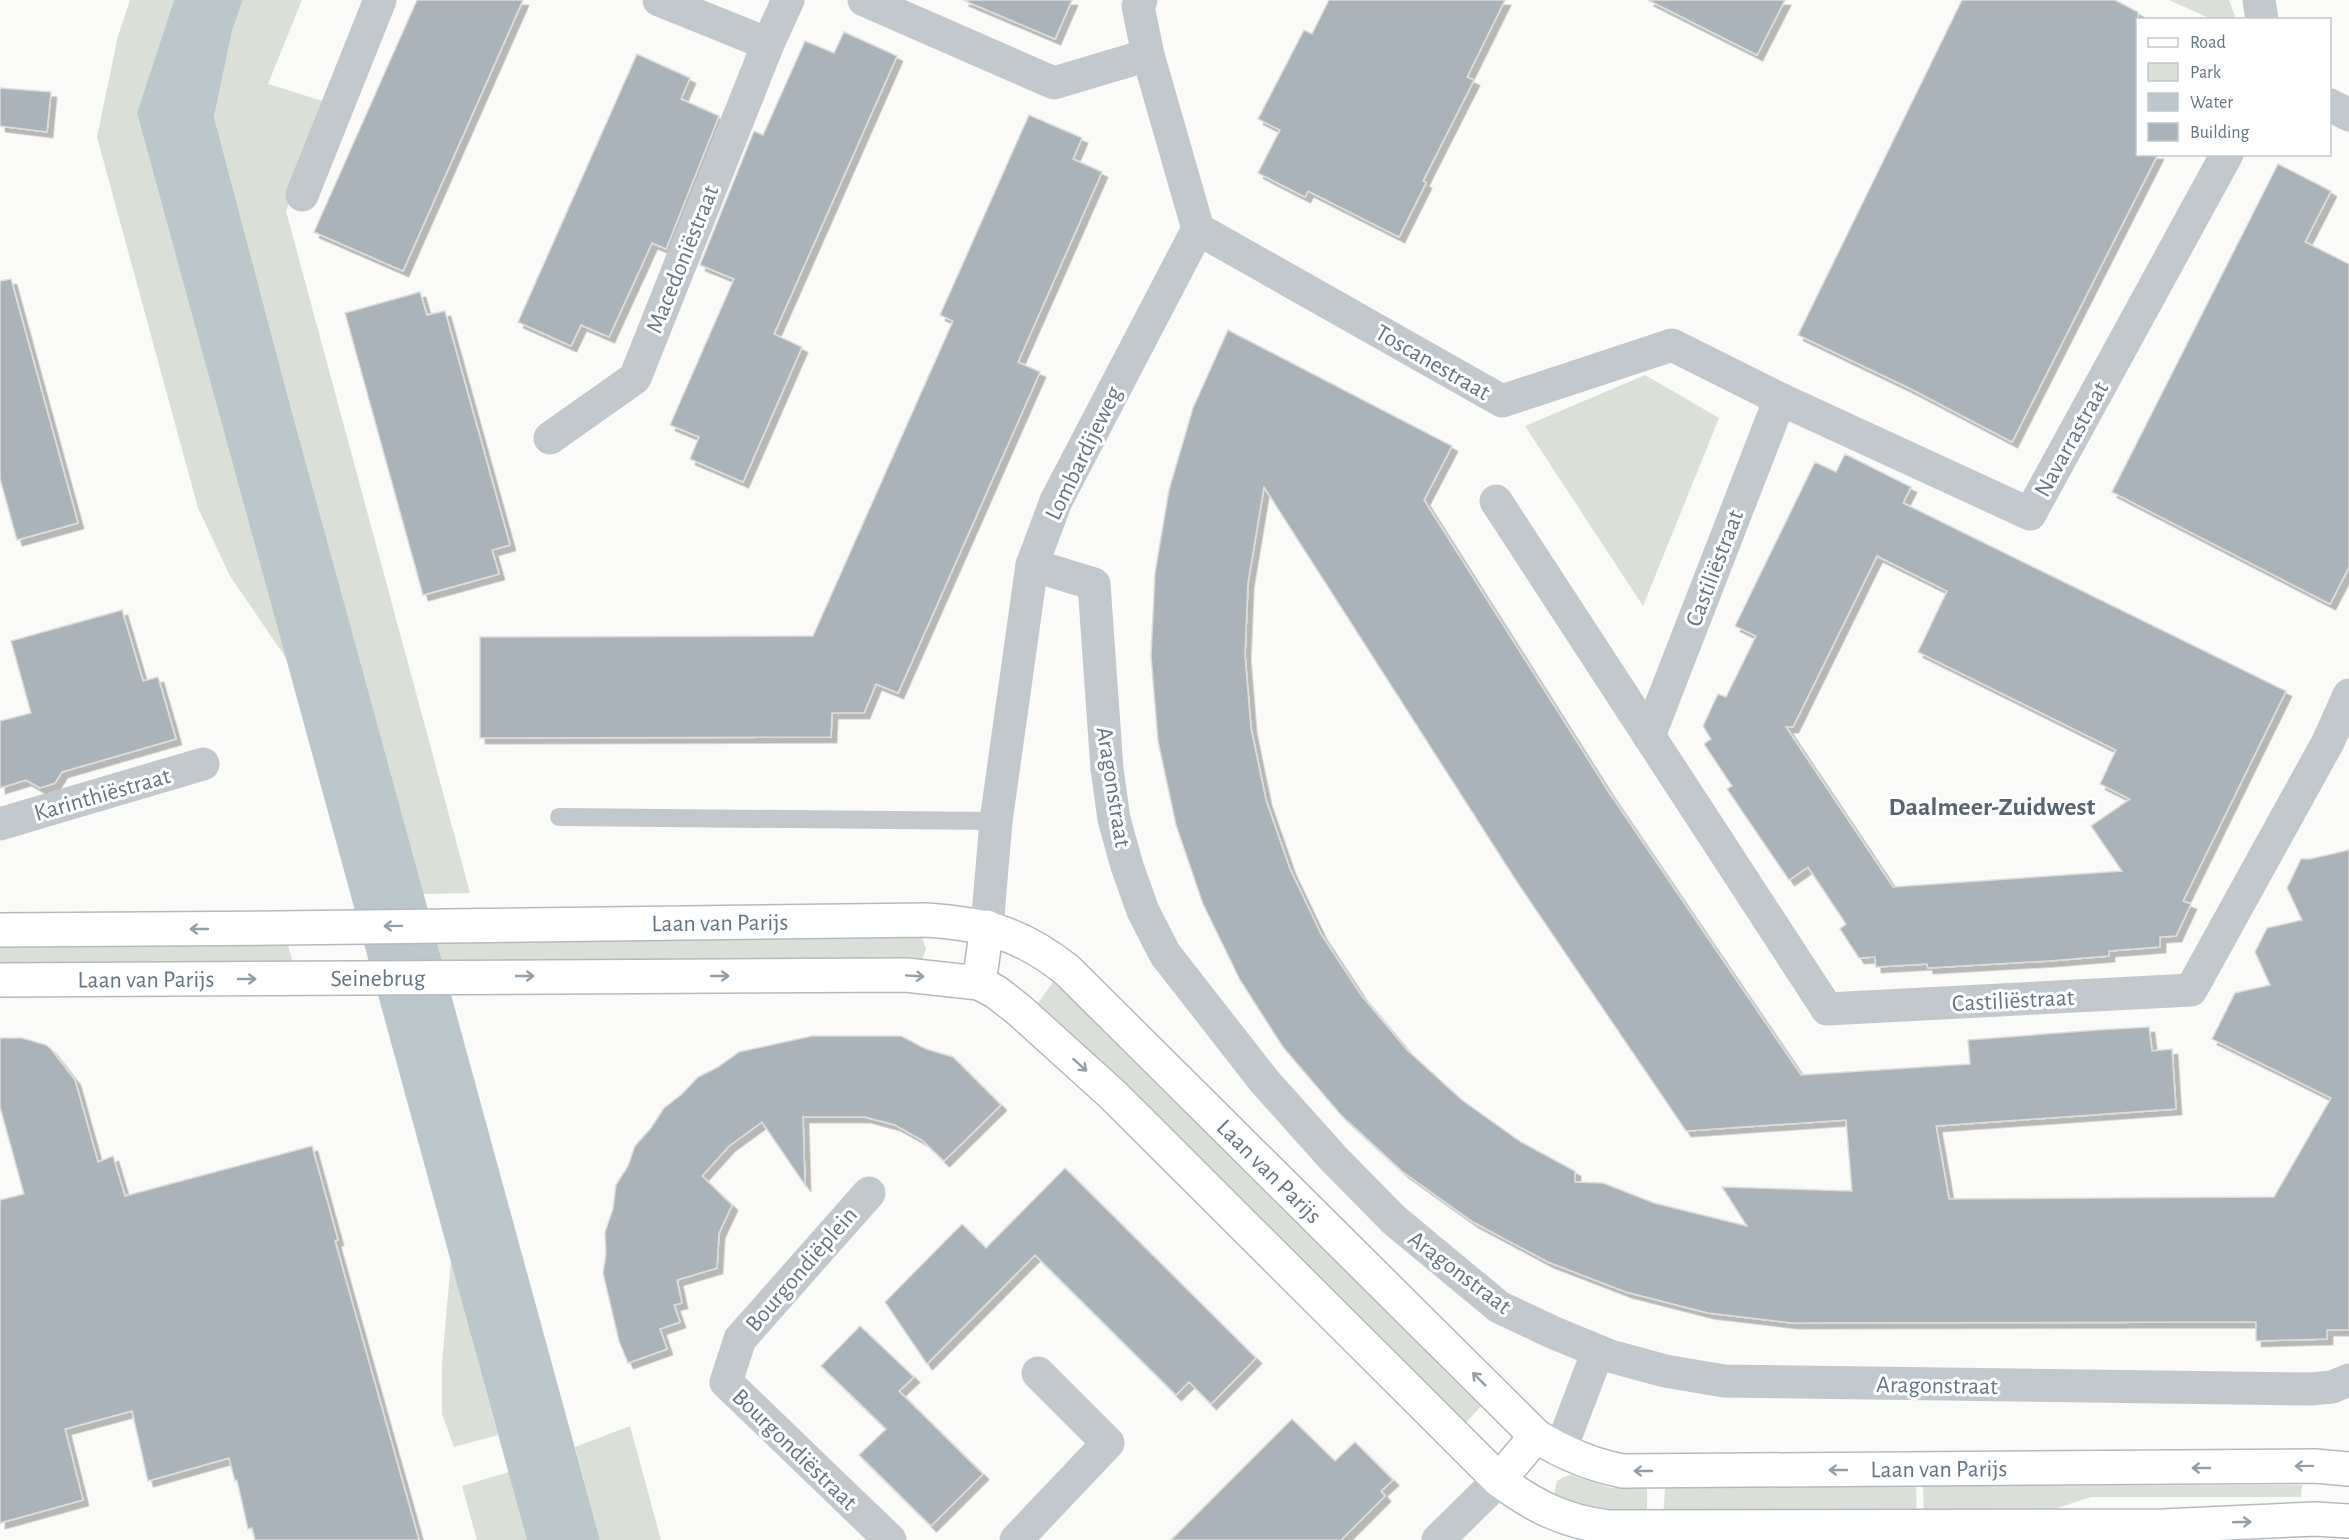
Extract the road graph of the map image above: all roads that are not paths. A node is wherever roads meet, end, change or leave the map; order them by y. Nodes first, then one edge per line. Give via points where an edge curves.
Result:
1 (380, 0) edge
2 (659, 0) edge
3 (788, 0) edge
4 (864, 0) edge
5 (1142, 0) edge
6 (2259, 0) edge
7 (2262, 18) edge
8 (768, 44) junction
9 (1148, 55) junction
10 (2331, 106) edge
11 (2349, 115) edge
12 (2226, 156) edge
13 (302, 195) dead end
14 (1198, 229) junction
15 (1780, 399) junction
16 (550, 438) dead end
17 (1496, 501) dead end
18 (1032, 565) junction
19 (2349, 695) edge
20 (1649, 736) junction
21 (203, 764) dead end
22 (559, 818) dead end
23 (996, 821) junction
24 (0, 824) edge
25 (987, 927) junction
26 (0, 930) edge
27 (290, 979) joint
28 (0, 980) edge
29 (979, 983) junction
30 (869, 1193) dead end
31 (1598, 1351) junction
32 (1038, 1373) dead end
33 (2349, 1380) edge
34 (726, 1382) joint
35 (1548, 1443) junction
36 (2349, 1468) edge
37 (1499, 1480) junction
38 (2349, 1521) edge
39 (890, 1540) edge
40 (1016, 1540) edge
41 (1438, 1540) edge

1 - 13 street
2 - 8 street
3 - 8 street, Macedoniëstraat
4 - 9 street via 1054,83
5 - 9 street via 1138,6
6 - 7 street
8 - 16 street, Macedoniëstraat via 635,378
9 - 14 street
10 - 11 street
12 - 15 street, Navarrastraat via 2031,514
14 - 15 street, Toscanestraat via 1502,401 1672,345
14 - 18 street, Lombardijeweg via 1056,501
15 - 20 street, Castiliëstraat
17 - 20 street, Castiliëstraat
18 - 23 street, Lombardijeweg
18 - 31 street, Aragonstraat via 1094,584 1114,819 1143,911 1165,954 1265,1082 1394,1220 1499,1307
19 - 20 street, Castiliëstraat via 2328,742 2191,990 1827,1009
21 - 24 street, Karinthiëstraat
22 - 23 lane
23 - 25 street, Lombardijeweg
25 -> 26 street, Laan van Parijs via 926,920
25 - 29 street
35 -> 25 street, Laan van Parijs via 1067,970 1033,946
28 -> 27 street, Laan van Parijs
27 -> 29 street, Seinebrug via 906,975
29 -> 37 street via 1019,1010 1113,1095
30 - 34 street, Bourgondiëplein via 740,1340
31 - 33 street, Aragonstraat via 1665,1371 1724,1382 2311,1389
31 - 35 street
32 - 40 street via 1108,1443
34 - 39 street, Bourgondiëstraat
36 -> 35 street, Laan van Parijs via 1623,1472 1597,1466
35 - 37 street
37 -> 38 street via 1547,1511 1608,1527 2163,1526
37 - 41 street

